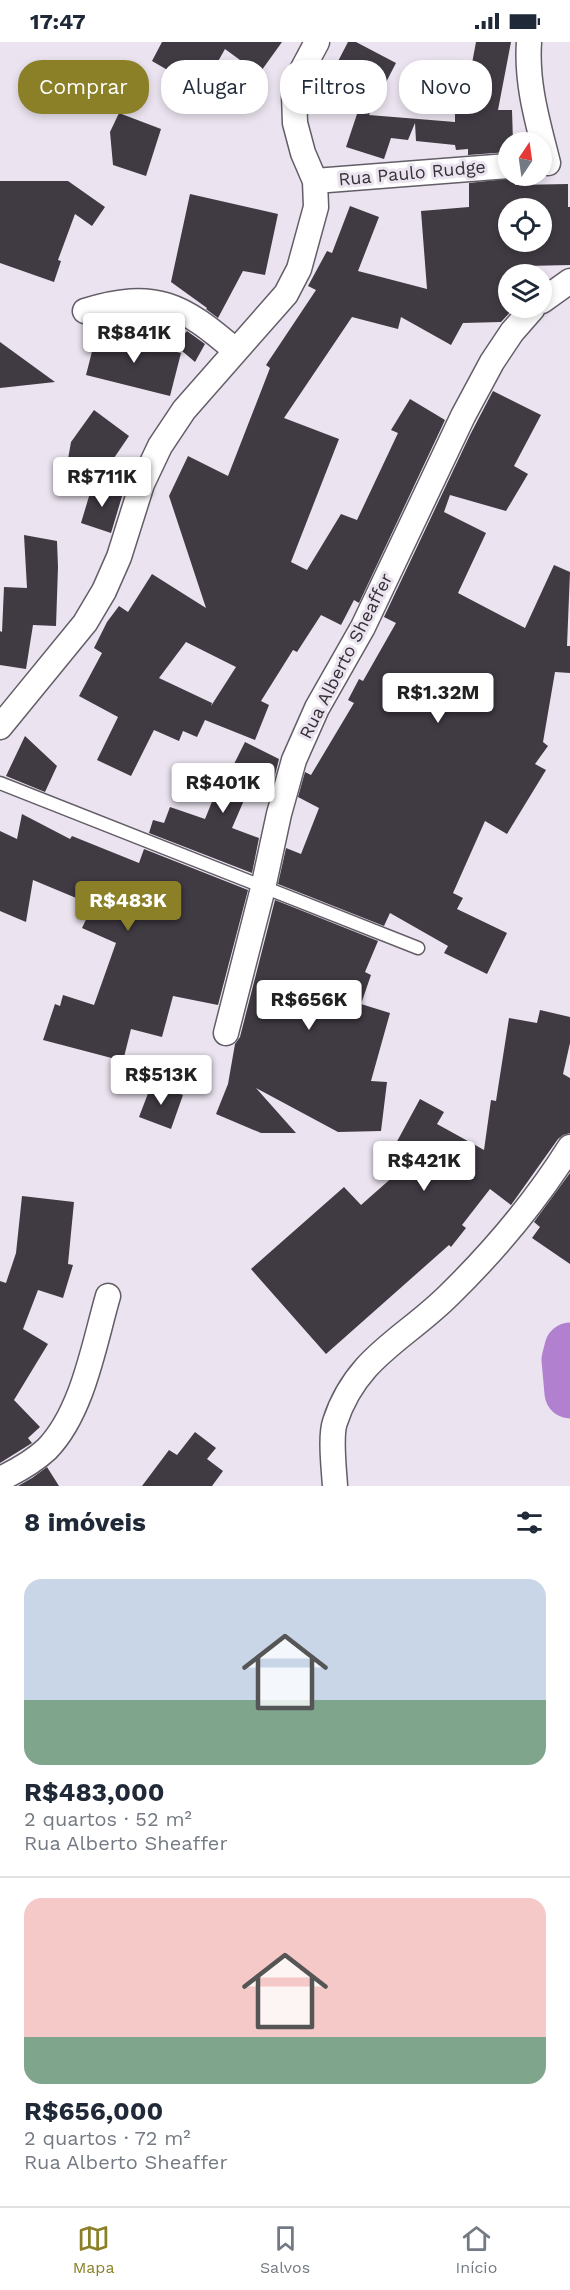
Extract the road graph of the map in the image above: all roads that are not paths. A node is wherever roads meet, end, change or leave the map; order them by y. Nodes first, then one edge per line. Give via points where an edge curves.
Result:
1 (317, 42) edge
2 (529, 42) edge
3 (553, 163) edge
4 (498, 167) edge
5 (315, 181) junction
6 (570, 281) edge
7 (552, 294) edge
8 (85, 311) dead end
9 (524, 318) edge
10 (236, 351) junction
11 (0, 727) edge
12 (0, 783) edge
13 (263, 888) junction
14 (418, 948) dead end
15 (226, 1033) dead end
16 (570, 1148) edge
17 (108, 1296) dead end
18 (0, 1479) edge
19 (334, 1486) edge

1 - 5 street via 294,94 295,123
2 - 3 street via 533,106
4 - 5 street, Rua Paulo Rudge
5 - 10 street via 316,207 299,269 286,294
6 - 7 street
8 - 10 street via 114,302 156,303 189,315
9 - 13 street, Rua Alberto Sheaffer via 492,362 363,627 317,708 294,760
10 - 11 street via 184,410 160,446 142,484 119,557 85,623
12 - 13 lane
13 - 14 lane
13 - 15 street, Rua Alberto Sheaffer
16 - 19 street via 484,1260 368,1364 334,1424
17 - 18 street via 85,1379 65,1426 46,1449

